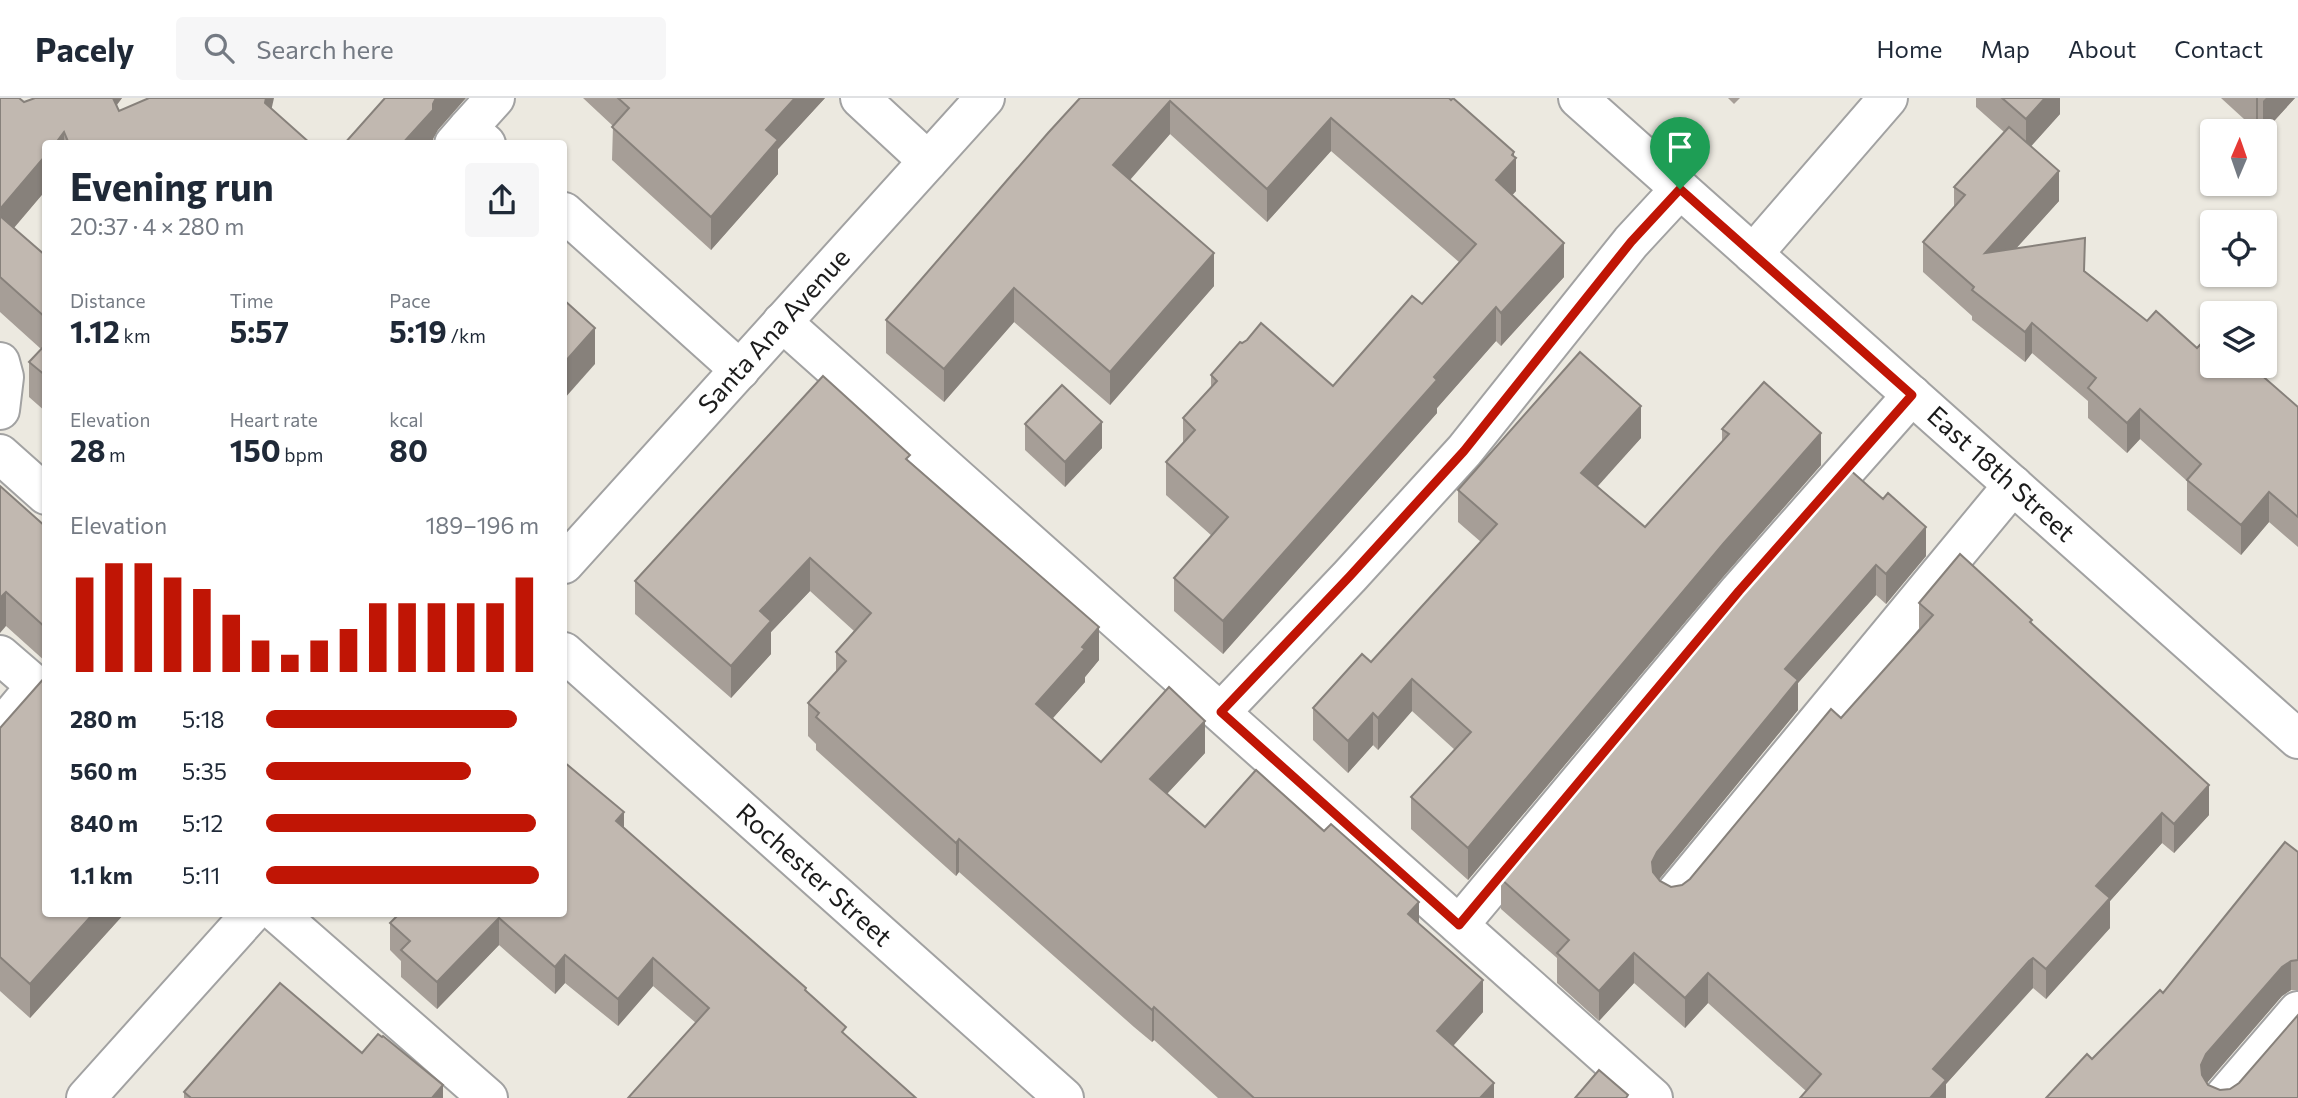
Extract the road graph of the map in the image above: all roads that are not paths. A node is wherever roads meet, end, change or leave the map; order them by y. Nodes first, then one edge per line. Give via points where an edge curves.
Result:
1 (495, 98) edge
2 (860, 98) edge
3 (985, 98) edge
4 (1578, 98) edge
5 (1888, 98) edge
6 (470, 138) edge
7 (928, 161) junction
8 (1680, 189) junction
9 (567, 215) edge
10 (1753, 254) junction
11 (782, 322) junction
12 (0, 362) edge
13 (740, 370) junction
14 (1912, 395) junction
15 (0, 410) edge
16 (0, 454) edge
17 (2012, 485) junction
18 (42, 491) edge
19 (567, 561) edge
20 (0, 655) edge
21 (567, 655) edge
22 (1221, 712) junction
23 (0, 729) edge
24 (2298, 738) edge
25 (1674, 895) edge
26 (248, 917) edge
27 (281, 917) edge
28 (1459, 925) junction
29 (2298, 1011) edge
30 (86, 1098) edge
31 (488, 1098) edge
32 (1064, 1098) edge
33 (1653, 1098) edge
34 (2222, 1098) edge

1 - 6 street
2 - 7 street
3 - 7 street, Santa Ana Avenue
4 - 8 street, East 18th Street
5 - 10 street
7 - 11 street, Santa Ana Avenue
8 - 10 street, East 18th Street
8 - 22 street via 1631,242 1464,451
9 - 13 street
10 - 14 street, East 18th Street
11 - 13 street, Santa Ana Avenue
11 - 22 street
12 - 15 street via 4,377
13 - 19 street, Santa Ana Avenue
14 - 17 street, East 18th Street
14 - 28 street via 1739,591
16 - 18 street
17 - 24 street, East 18th Street
17 - 25 street
20 - 23 street via 36,686
21 - 32 street, Rochester Street
22 - 28 street
26 - 30 street
27 - 31 street
28 - 33 street
29 - 34 street

